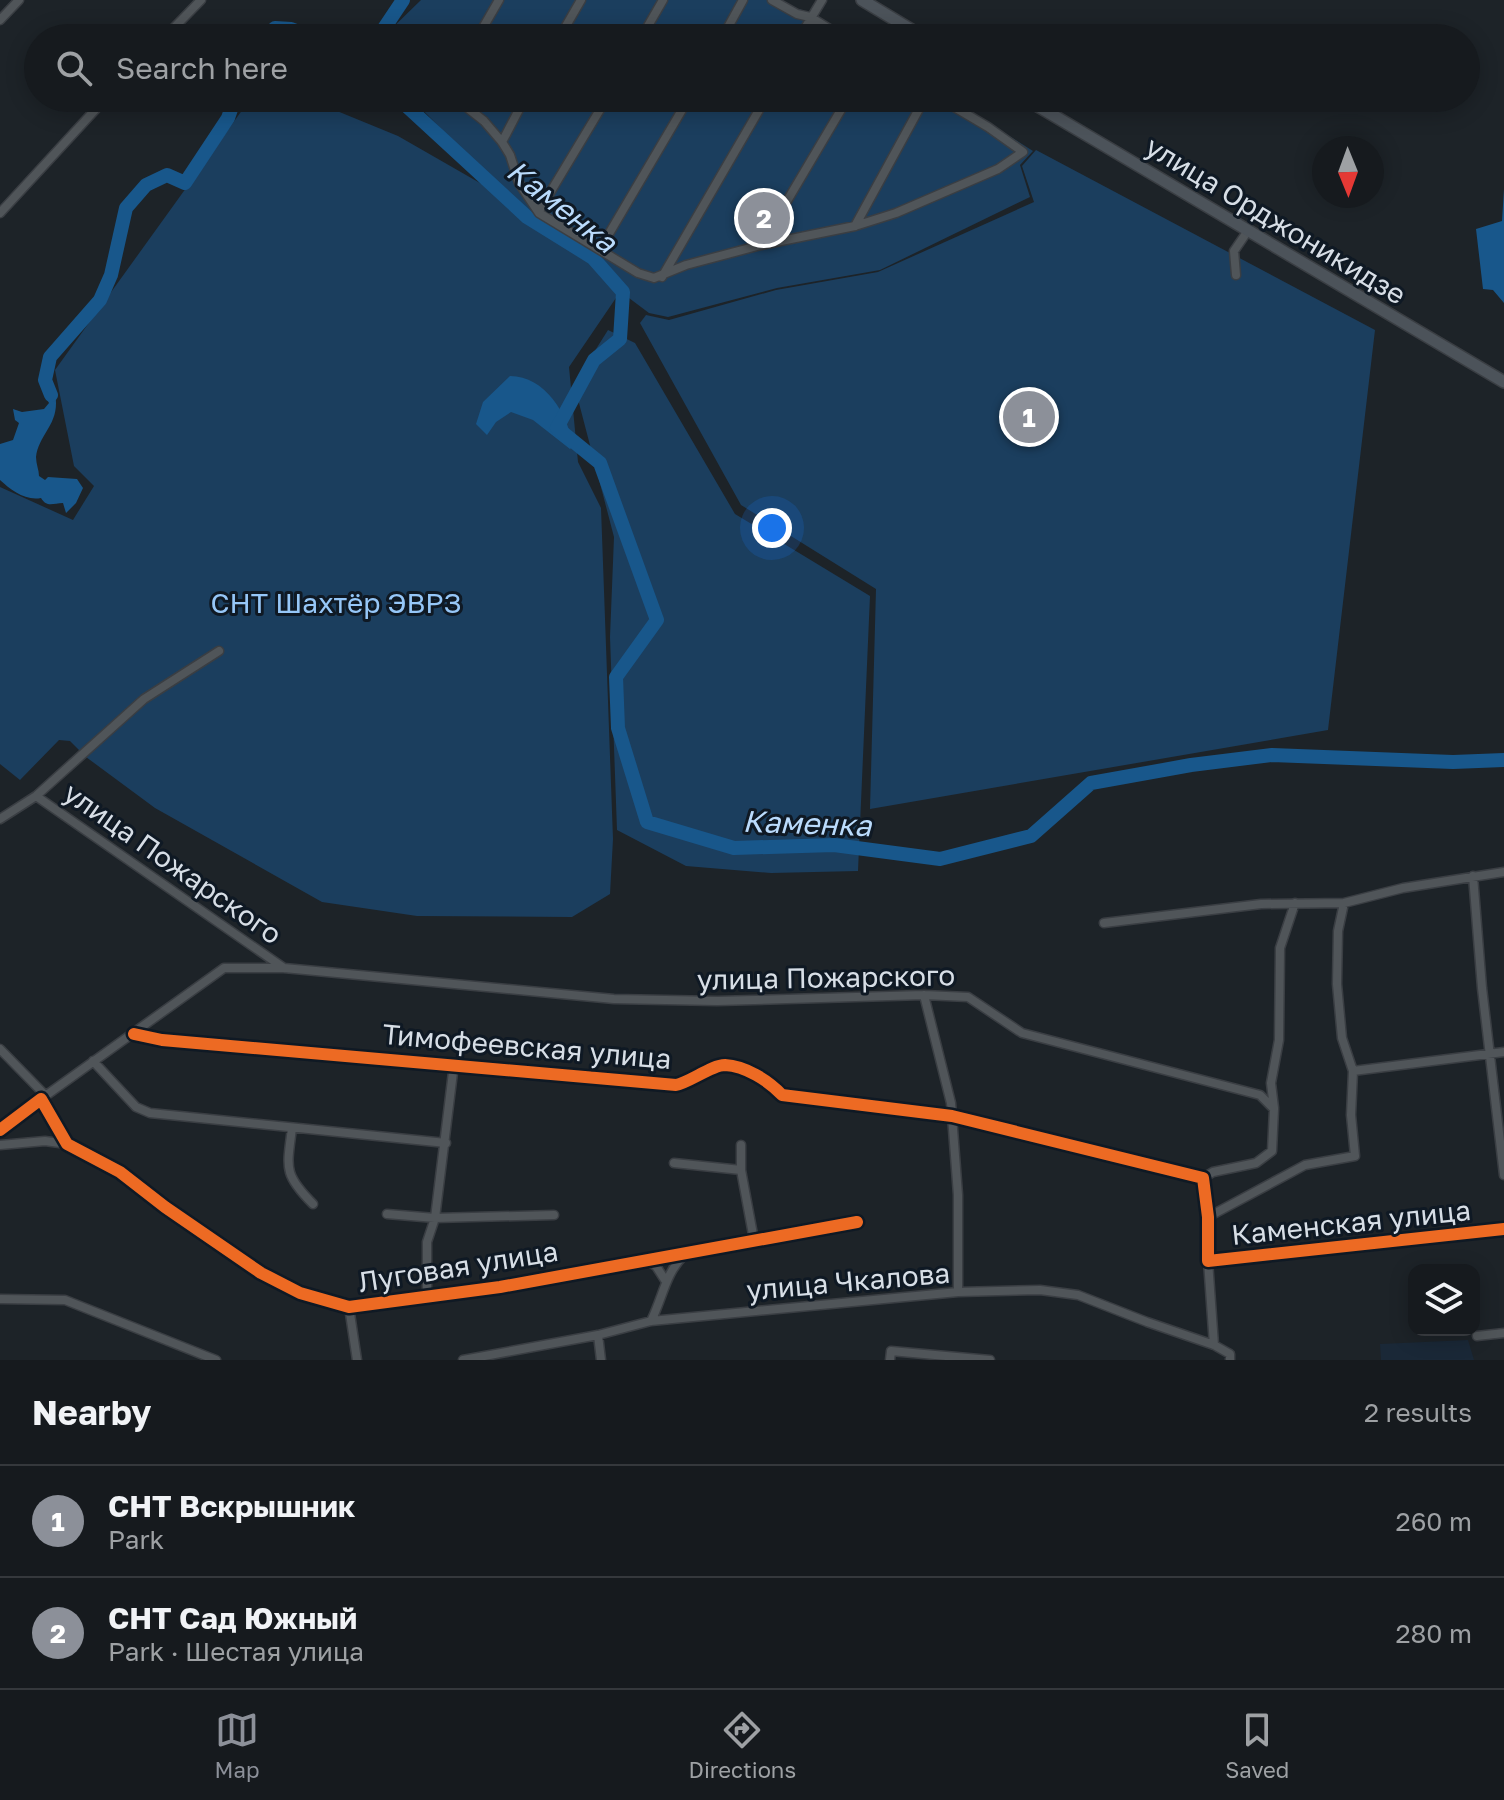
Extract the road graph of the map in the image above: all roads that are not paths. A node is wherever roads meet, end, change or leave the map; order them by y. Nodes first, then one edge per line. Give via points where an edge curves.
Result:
1 (19, 0) edge
2 (201, 0) edge
3 (499, 0) edge
4 (581, 0) edge
5 (663, 0) edge
6 (743, 0) edge
7 (772, 0) edge
8 (822, 0) edge
9 (862, 0) edge
10 (810, 17) junction
11 (0, 20) edge
12 (178, 24) edge
13 (485, 24) edge
14 (567, 24) edge
15 (649, 24) edge
16 (730, 24) edge
17 (806, 24) edge
18 (821, 24) edge
19 (902, 24) edge
20 (93, 112) edge
21 (473, 112) edge
22 (518, 112) edge
23 (599, 112) edge
24 (681, 112) edge
25 (758, 112) edge
26 (840, 112) edge
27 (917, 112) edge
28 (963, 112) edge
29 (1047, 112) edge
30 (502, 142) junction
31 (539, 211) junction
32 (0, 213) edge
33 (855, 226) junction
34 (1247, 232) junction
35 (761, 245) junction
36 (600, 249) junction
37 (1236, 275) dead end
38 (662, 277) junction
39 (1504, 382) edge
40 (219, 651) dead end
41 (36, 796) junction
42 (0, 819) edge
43 (1504, 872) edge
44 (1473, 876) junction
45 (1295, 903) junction
46 (1344, 903) junction
47 (1104, 923) dead end
48 (284, 968) junction
49 (924, 995) junction
50 (134, 1034) junction
51 (0, 1049) edge
52 (1504, 1052) edge
53 (1490, 1054) junction
54 (93, 1061) junction
55 (454, 1064) junction
56 (1353, 1071) junction
57 (44, 1097) junction
58 (1274, 1109) junction
59 (952, 1116) junction
60 (292, 1128) junction
61 (0, 1130) edge
62 (446, 1143) junction
63 (67, 1144) junction
64 (0, 1145) edge
65 (741, 1145) dead end
66 (674, 1163) dead end
67 (741, 1170) junction
68 (1504, 1175) edge
69 (1203, 1178) junction
70 (313, 1204) dead end
71 (387, 1214) dead end
72 (554, 1215) dead end
73 (1208, 1217) junction
74 (435, 1218) junction
75 (857, 1222) dead end
76 (1504, 1229) edge
77 (754, 1240) junction
78 (684, 1255) junction
79 (646, 1261) junction
80 (1208, 1261) junction
81 (665, 1280) junction
82 (958, 1292) junction
83 (427, 1296) junction
84 (0, 1299) edge
85 (349, 1307) junction
86 (651, 1321) junction
87 (1504, 1333) edge
88 (598, 1335) junction
89 (1480, 1336) edge
90 (1214, 1345) junction
91 (890, 1356) edge
92 (1230, 1357) edge
93 (216, 1360) edge
94 (357, 1360) edge
95 (463, 1360) edge
96 (601, 1360) edge
97 (990, 1360) edge

1 - 11 street
2 - 12 street
3 - 13 street
4 - 14 street
5 - 15 street
6 - 16 street
7 - 10 street
8 - 10 street
9 - 19 main road
10 - 17 street
10 - 18 street
20 - 32 street
21 - 30 street
22 - 30 street
23 - 31 street
24 - 36 street
25 - 38 street
26 - 35 street
27 - 33 street
28 - 33 street via 1023,152 998,169
29 - 34 main road, улица Орджоникидзе
30 - 31 street via 519,183
31 - 36 street
33 - 35 street
34 - 37 street via 1234,251
34 - 39 main road, улица Орджоникидзе
35 - 38 street via 686,265
36 - 38 street via 638,273
40 - 41 street via 144,699
41 - 42 street
41 - 48 street, улица Пожарского
43 - 44 street
44 - 46 street
44 - 53 street
45 - 46 street
45 - 47 street
45 - 58 street via 1280,948
46 - 56 street via 1337,984 1342,1038
48 - 49 street, улица Пожарского via 614,999
48 - 50 street, улица Пожарского via 224,968
49 - 58 street, улица Пожарского via 968,997 1022,1033 1260,1095
49 - 59 street
50 - 54 street, улица Пожарского
50 - 55 street, Тимофеевская улица
51 - 57 street
52 - 53 street
53 - 56 street
53 - 68 street
54 - 57 street, улица Пожарского
54 - 60 street via 136,1107 150,1113
55 - 59 street, Тимофеевская улица via 676,1085 725,1065 756,1074 782,1095
55 - 62 street
56 - 73 street via 1355,1156 1305,1165
57 - 61 street
57 - 63 street
58 - 69 street via 1272,1151 1256,1163
59 - 69 street
59 - 82 street
60 - 62 street
60 - 70 street via 287,1165 292,1183
62 - 74 street
63 - 64 street, Луговая улица
63 - 85 street, Луговая улица via 120,1172 261,1273 300,1293
65 - 67 street
66 - 67 street
67 - 77 street
69 - 73 street, Каменская улица
71 - 74 street
72 - 74 street
73 - 80 street, Каменская улица
74 - 83 street via 427,1242
75 - 77 street, Луговая улица
76 - 80 street, Каменская улица
77 - 78 street, Луговая улица
78 - 79 street, Луговая улица
78 - 81 street
79 - 81 street
79 - 83 street, Луговая улица
80 - 90 street
81 - 86 street
82 - 86 street, улица Чкалова
82 - 90 street, улица Чкалова via 1040,1290 1078,1295
83 - 85 street, Луговая улица
84 - 93 street via 65,1300
85 - 94 street
86 - 88 street, улица Чкалова
87 - 89 street
88 - 95 street, улица Чкалова
88 - 96 street
90 - 92 street, улица Чкалова
91 - 97 street

